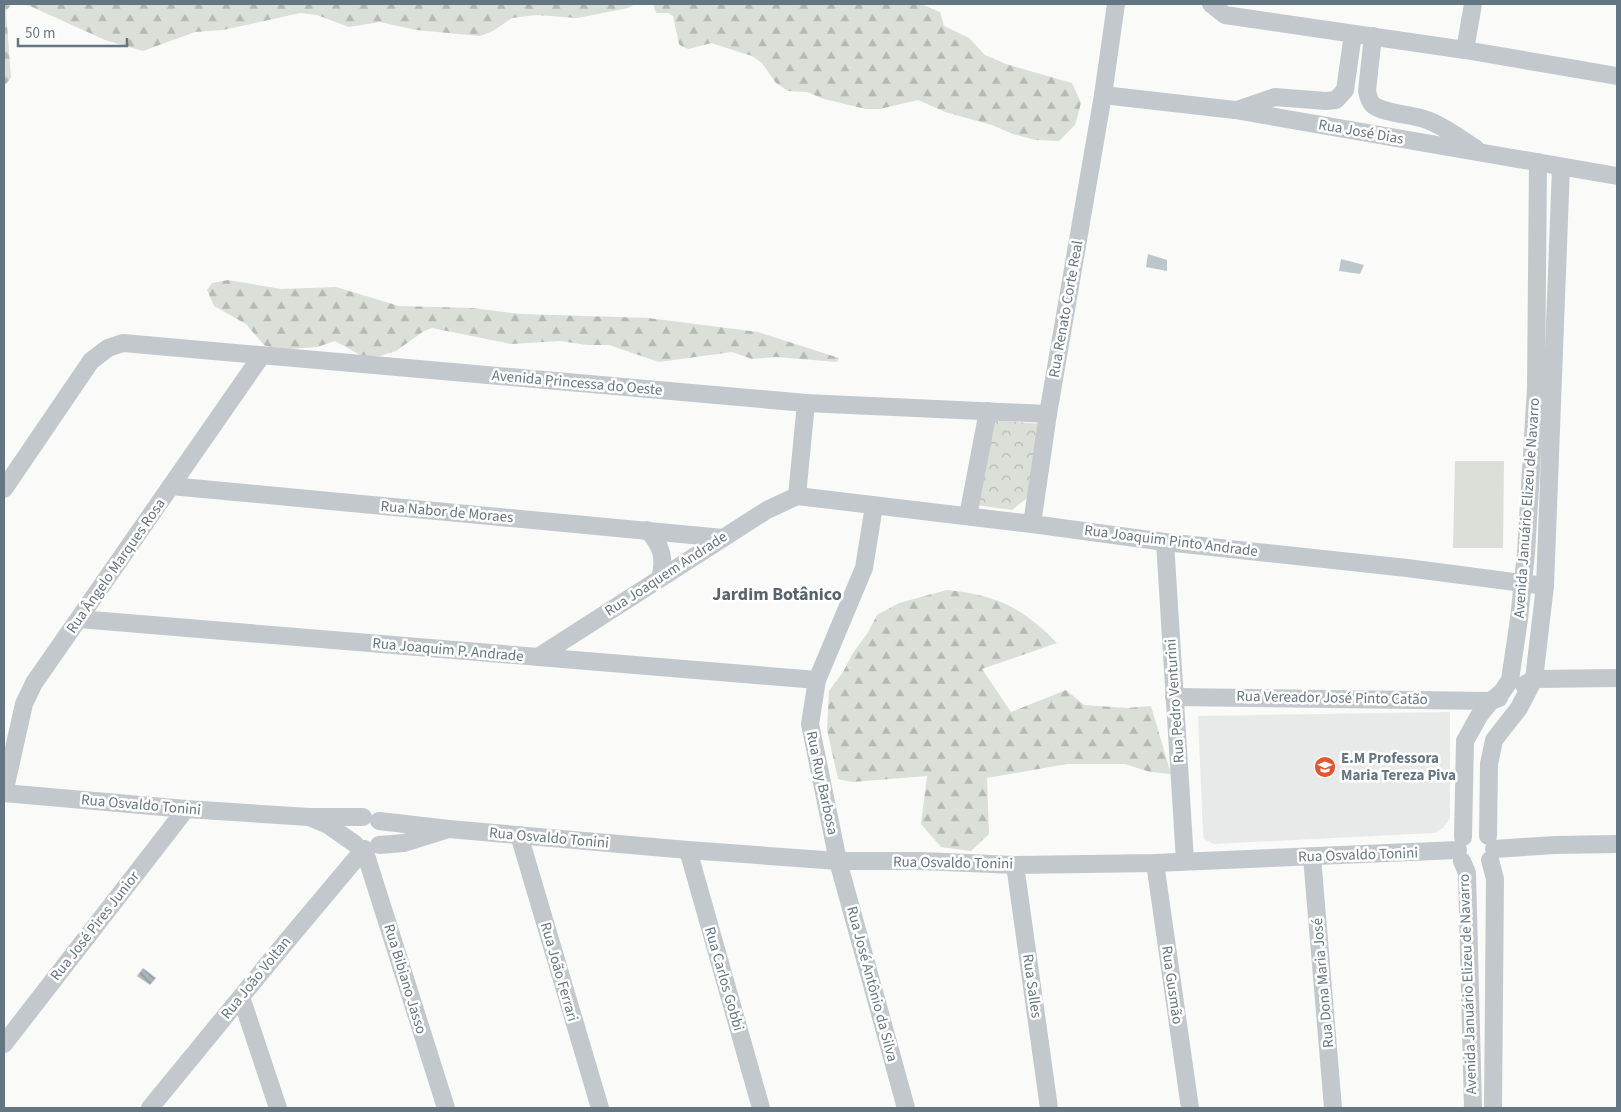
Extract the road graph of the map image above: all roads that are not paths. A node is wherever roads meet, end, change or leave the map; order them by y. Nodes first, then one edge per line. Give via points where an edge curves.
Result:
1 (1116, 4) edge
2 (1211, 4) edge
3 (1473, 4) edge
4 (1353, 34) junction
5 (1374, 36) junction
6 (1465, 50) junction
7 (1617, 76) edge
8 (1103, 94) junction
9 (1235, 110) junction
10 (1481, 152) junction
11 (1538, 162) junction
12 (1561, 167) junction
13 (1617, 176) edge
14 (262, 356) junction
15 (806, 403) junction
16 (988, 411) junction
17 (1048, 414) junction
18 (171, 486) junction
19 (4, 489) edge
20 (797, 496) junction
21 (874, 506) junction
22 (968, 516) junction
23 (1032, 524) junction
24 (647, 530) junction
25 (723, 538) junction
26 (1165, 542) junction
27 (660, 578) junction
28 (1523, 583) junction
29 (1545, 586) junction
30 (79, 619) junction
31 (538, 657) junction
32 (1617, 678) edge
33 (1534, 679) junction
34 (817, 680) junction
35 (1174, 697) junction
36 (1491, 701) junction
37 (4, 793) edge
38 (186, 809) junction
39 (309, 817) junction
40 (371, 819) junction
41 (449, 829) junction
42 (519, 835) junction
43 (1617, 844) edge
44 (366, 846) junction
45 (1461, 849) junction
46 (1491, 849) junction
47 (688, 850) junction
48 (1312, 857) junction
49 (838, 861) junction
50 (1185, 861) junction
51 (1155, 862) junction
52 (1015, 864) junction
53 (241, 997) junction
54 (4, 1044) edge
55 (150, 1108) edge
56 (278, 1108) edge
57 (446, 1108) edge
58 (600, 1108) edge
59 (761, 1108) edge
60 (906, 1108) edge
61 (1049, 1108) edge
62 (1190, 1108) edge
63 (1333, 1108) edge
64 (1473, 1108) edge
65 (1493, 1108) edge

1 - 8 street, Rua Renato Corte Real
2 - 4 street via 1226,14
3 - 6 street
4 - 5 street
4 - 9 street via 1345,90 1336,100 1275,97
5 - 6 street
5 - 10 street via 1367,91 1374,105 1441,126
6 - 7 street
8 - 9 street, Rua José Dias
8 - 17 street, Rua Renato Corte Real
9 - 10 street, Rua José Dias
10 - 11 street, Rua José Dias
11 - 12 street, Rua José Dias
11 - 28 street, Avenida Januário Elizeu de Navarro via 1536,388
12 - 13 street, Rua José Dias
12 - 29 street, Avenida Januário Elizeu de Navarro
14 - 15 street, Avenida Princessa do Oeste
14 - 18 street, Rua Ângelo Marques Rosa
14 - 19 street, Avenida Princessa do Oeste via 123,343 108,348 91,361
15 - 16 street, Avenida Princessa do Oeste
15 - 20 street
16 - 17 street, Avenida Princessa do Oeste
16 - 22 street
17 - 23 street, Rua Renato Corte Real
18 - 24 street, Rua Nabor de Moraes
18 - 30 street, Rua Ângelo Marques Rosa
20 - 21 street, Rua Joaquim Pinto Andrade
20 - 25 street, Rua Joaquem Andrade via 767,510
21 - 22 street, Rua Joaquim Pinto Andrade
21 - 34 street, Rua Ruy Barbosa via 864,568
22 - 23 street, Rua Joaquim Pinto Andrade
23 - 26 street, Rua Joaquim Pinto Andrade
24 - 25 street, Rua Nabor de Moraes
24 - 27 street via 656,540 662,557
25 - 27 street, Rua Joaquem Andrade
26 - 28 street, Rua Joaquim Pinto Andrade
26 - 35 street, Rua Pedro Venturini
27 - 31 street, Rua Joaquem Andrade
28 - 29 street, Rua Joaquim Pinto Andrade
28 - 36 street, Avenida Januário Elizeu de Navarro via 1510,680
29 - 33 street, Avenida Januário Elizeu de Navarro
30 - 31 street, Rua Joaquim P. Andrade
30 - 37 street, Rua Ângelo Marques Rosa via 34,683 24,704
31 - 34 street, Rua Joaquim P. Andrade
32 - 33 street
33 - 36 street
33 - 46 street, Avenida Januário Elizeu de Navarro via 1519,708 1494,740 1489,764
34 - 49 street, Rua Ruy Barbosa via 810,724
35 - 36 street, Rua Vereador José Pinto Catão
35 - 50 street, Rua Pedro Venturini
36 - 45 street, Avenida Januário Elizeu de Navarro via 1465,741
37 - 38 street, Rua Osvaldo Tonini
38 - 39 street, Rua Osvaldo Tonini
38 - 54 street, Rua José Pires Junior
39 - 40 street, Rua Osvaldo Tonini
39 - 44 street, Rua Osvaldo Tonini
40 - 41 street, Rua Osvaldo Tonini
40 - 44 street via 384,831 384,836
40 - 44 street via 358,820 352,829 352,834
41 - 42 street, Rua Osvaldo Tonini
41 - 44 street, Rua Osvaldo Tonini via 404,843
42 - 47 street, Rua Osvaldo Tonini
42 - 58 street, Rua João Ferrari
43 - 46 street
44 - 53 street, Rua João Voltan
44 - 57 street, Rua Bibiano Jasso
45 - 46 street via 1474,832 1481,833
45 - 46 street via 1468,866 1475,868 1485,866
45 - 48 street, Rua Osvaldo Tonini
45 - 64 street, Avenida Januário Elizeu de Navarro via 1467,873
46 - 65 street, Avenida Januário Elizeu de Navarro via 1495,879
47 - 49 street, Rua Osvaldo Tonini
47 - 59 street, Rua Carlos Gobbi
48 - 50 street, Rua Osvaldo Tonini
48 - 63 street, Rua Dona Maria José
49 - 52 street, Rua Osvaldo Tonini
49 - 60 street, Rua José Antônio da Silva
50 - 51 street, Rua Osvaldo Tonini
51 - 52 street, Rua Osvaldo Tonini
51 - 62 street, Rua Gusmão
52 - 61 street, Rua Salles
53 - 55 street, Rua João Voltan
53 - 56 street

